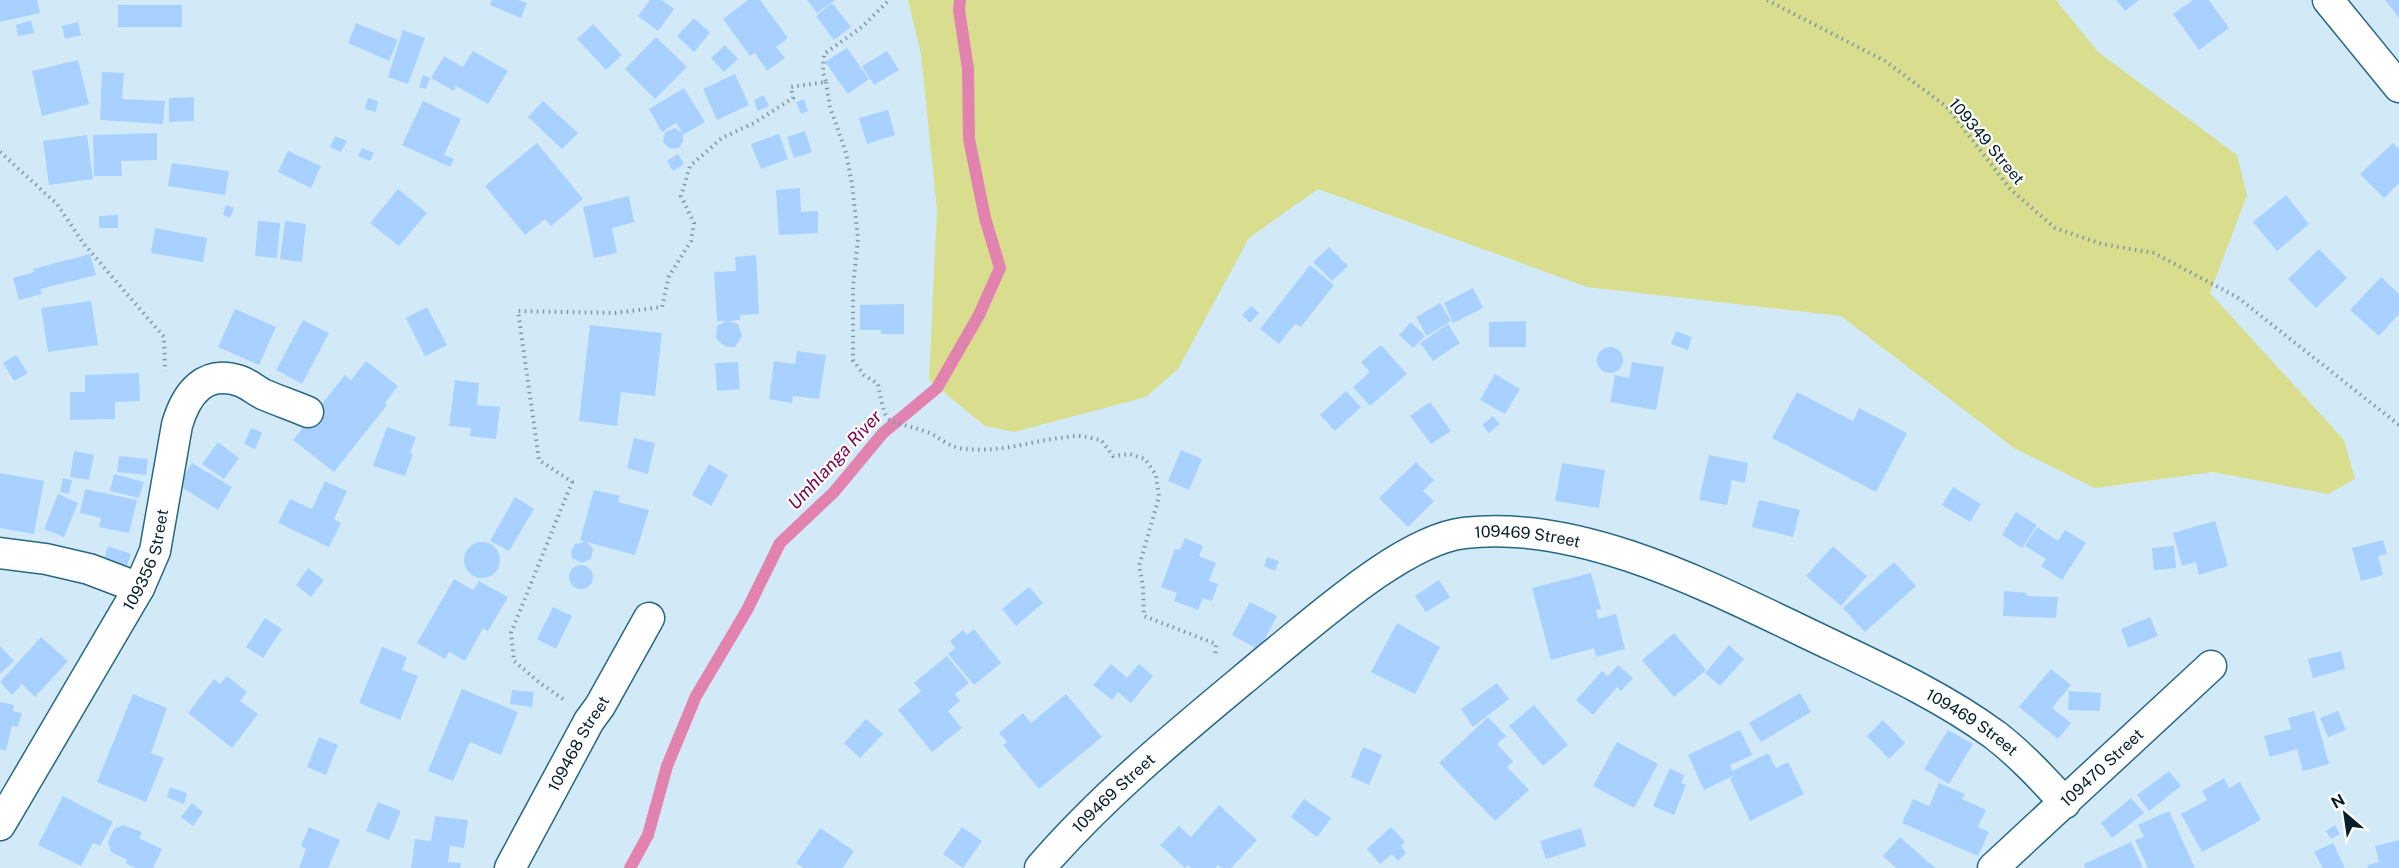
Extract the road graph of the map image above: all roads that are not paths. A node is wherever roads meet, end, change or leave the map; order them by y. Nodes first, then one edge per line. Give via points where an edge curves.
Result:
1 (2328, 0) edge
2 (2399, 87) edge
3 (308, 412) dead end
4 (0, 553) edge
5 (139, 588) junction
6 (649, 618) dead end
7 (2211, 666) dead end
8 (2065, 803) junction
9 (0, 825) edge
10 (510, 868) edge
11 (1040, 868) edge
12 (1993, 868) edge

1 - 2 street
3 - 5 street, 109356 Street via 227,377 195,388 183,405 177,424 155,551
4 - 5 street via 89,569
5 - 9 street, 109356 Street
6 - 10 street, 109468 Street
7 - 8 street, 109470 Street
8 - 11 street, 109469 Street via 1996,736 1943,700 1751,606 1638,558 1557,537 1495,531 1461,533 1432,542 1399,560 1336,603 1166,743 1092,810
8 - 12 street, 109470 Street

